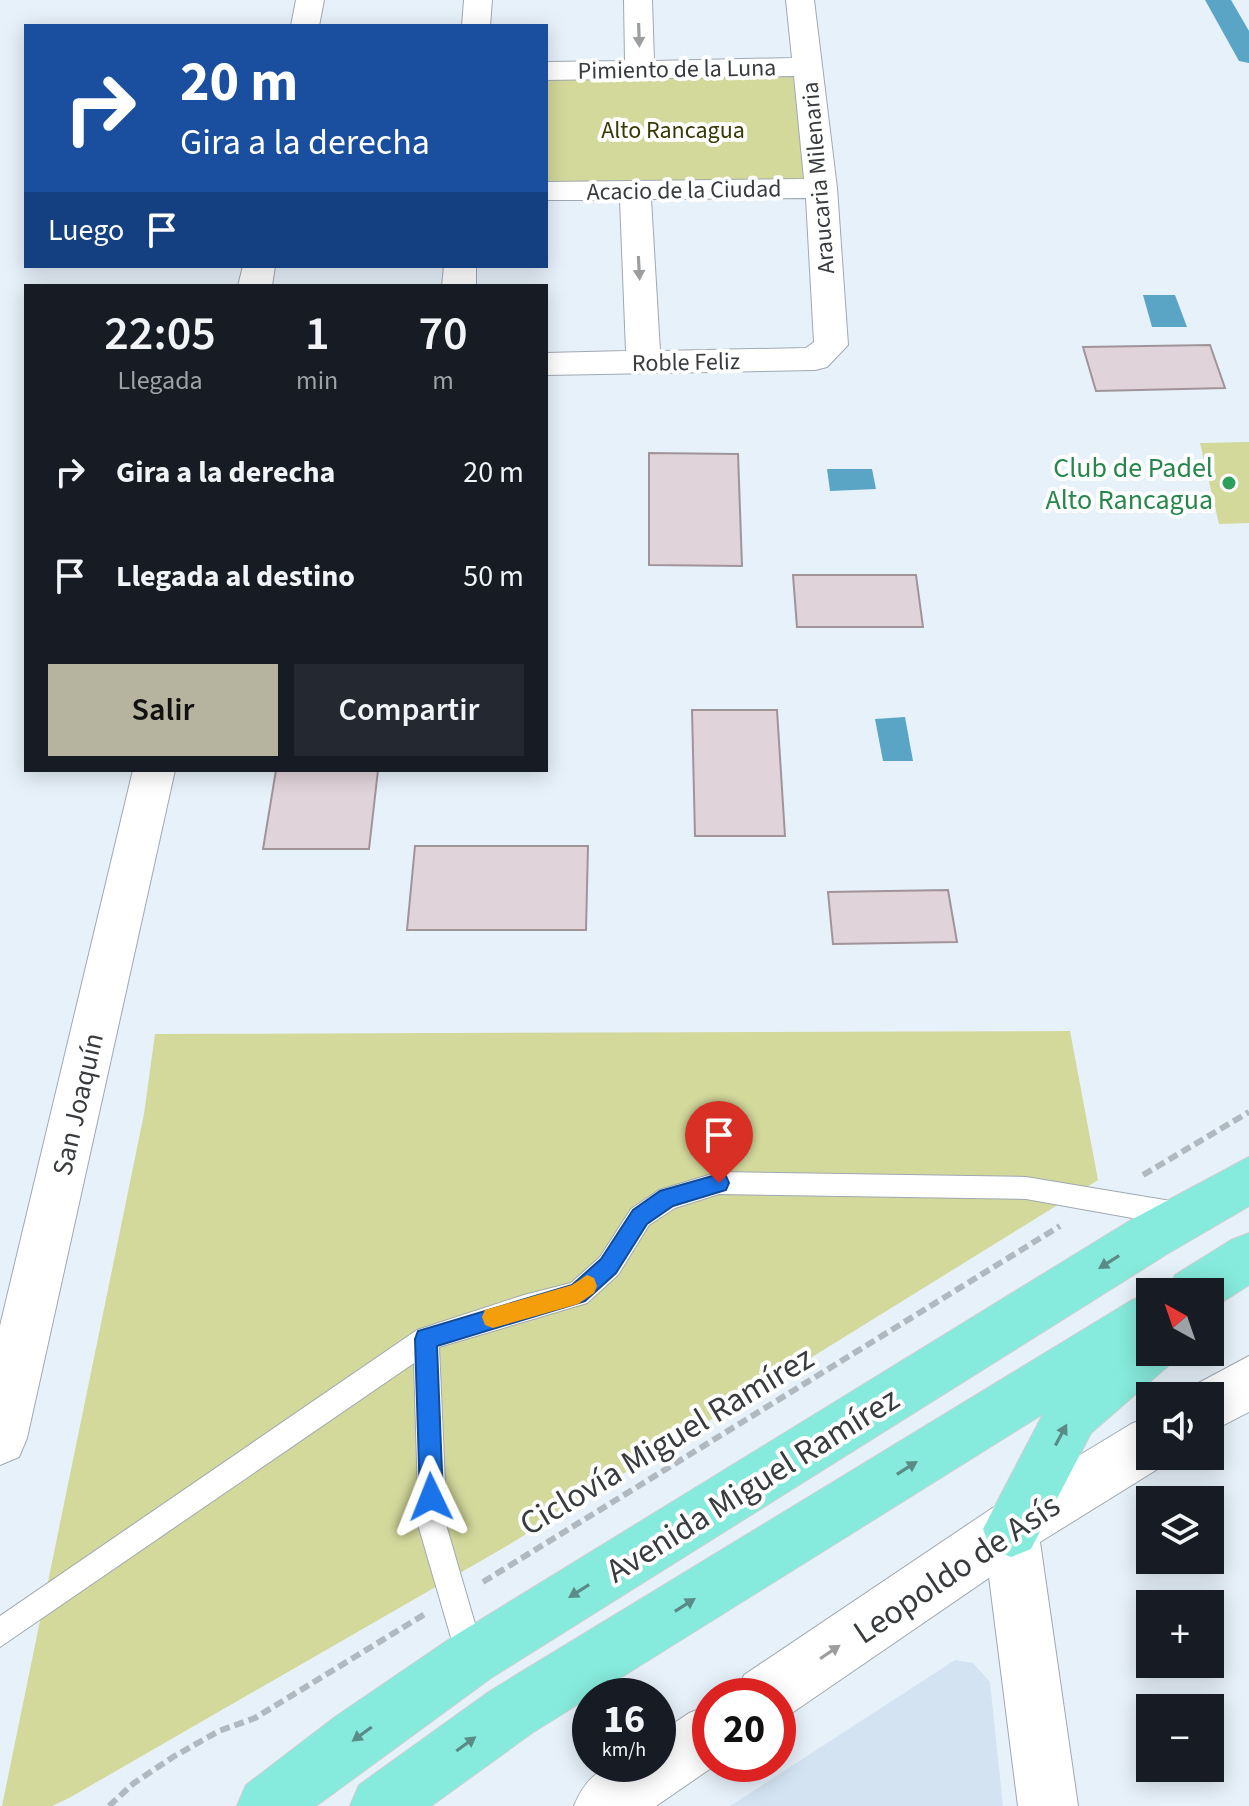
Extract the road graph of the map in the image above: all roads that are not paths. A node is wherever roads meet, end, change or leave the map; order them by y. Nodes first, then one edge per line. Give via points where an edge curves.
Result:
1 (310, 0) edge
2 (478, 0) edge
3 (638, 0) edge
4 (800, 0) edge
5 (305, 24) edge
6 (476, 24) edge
7 (807, 67) junction
8 (640, 69) junction
9 (548, 71) edge
10 (821, 188) junction
11 (635, 190) junction
12 (548, 191) edge
13 (824, 353) joint
14 (644, 362) junction
15 (548, 364) edge
16 (154, 772) edge
17 (1249, 1180) edge
18 (1186, 1216) junction
19 (1249, 1260) edge
20 (1218, 1278) edge
21 (1224, 1284) edge
22 (1136, 1327) edge
23 (426, 1339) junction
24 (1136, 1360) edge
25 (1249, 1382) edge
26 (1224, 1397) edge
27 (0, 1438) edge
28 (1136, 1452) edge
29 (1011, 1529) junction
30 (0, 1633) edge
31 (471, 1658) junction
32 (792, 1678) edge
33 (692, 1746) edge
34 (267, 1806) edge
35 (380, 1806) edge
36 (604, 1806) edge
37 (1048, 1806) edge

1 - 5 street
2 - 6 street
3 -> 8 street
4 - 7 street, Araucaria Milenaria
7 - 8 street, Pimiento de la Luna
7 - 10 street, Araucaria Milenaria
8 - 9 street, Pimiento de la Luna
10 - 11 street, Acacio de la Ciudad
10 - 13 street, Araucaria Milenaria via 831,345
11 - 12 street, Acacio de la Ciudad
11 -> 14 street
13 - 14 street, Roble Feliz via 815,359
14 - 15 street, Roble Feliz
16 - 27 street, San Joaquín
17 - 18 main road, Avenida Miguel Ramírez
18 - 23 lane via 1026,1188 719,1183 668,1198 640,1217 609,1266 578,1294
18 -> 31 main road, Avenida Miguel Ramírez
19 - 20 main road
19 - 21 main road
35 -> 22 main road via 511,1712
23 - 30 lane
23 - 31 lane via 433,1528
29 -> 24 main road via 1072,1414
25 - 26 street
28 - 29 street, Leopoldo de Asís
32 -> 29 street, Leopoldo de Asís
29 - 37 street
31 -> 34 main road, Avenida Miguel Ramírez
33 - 36 street

